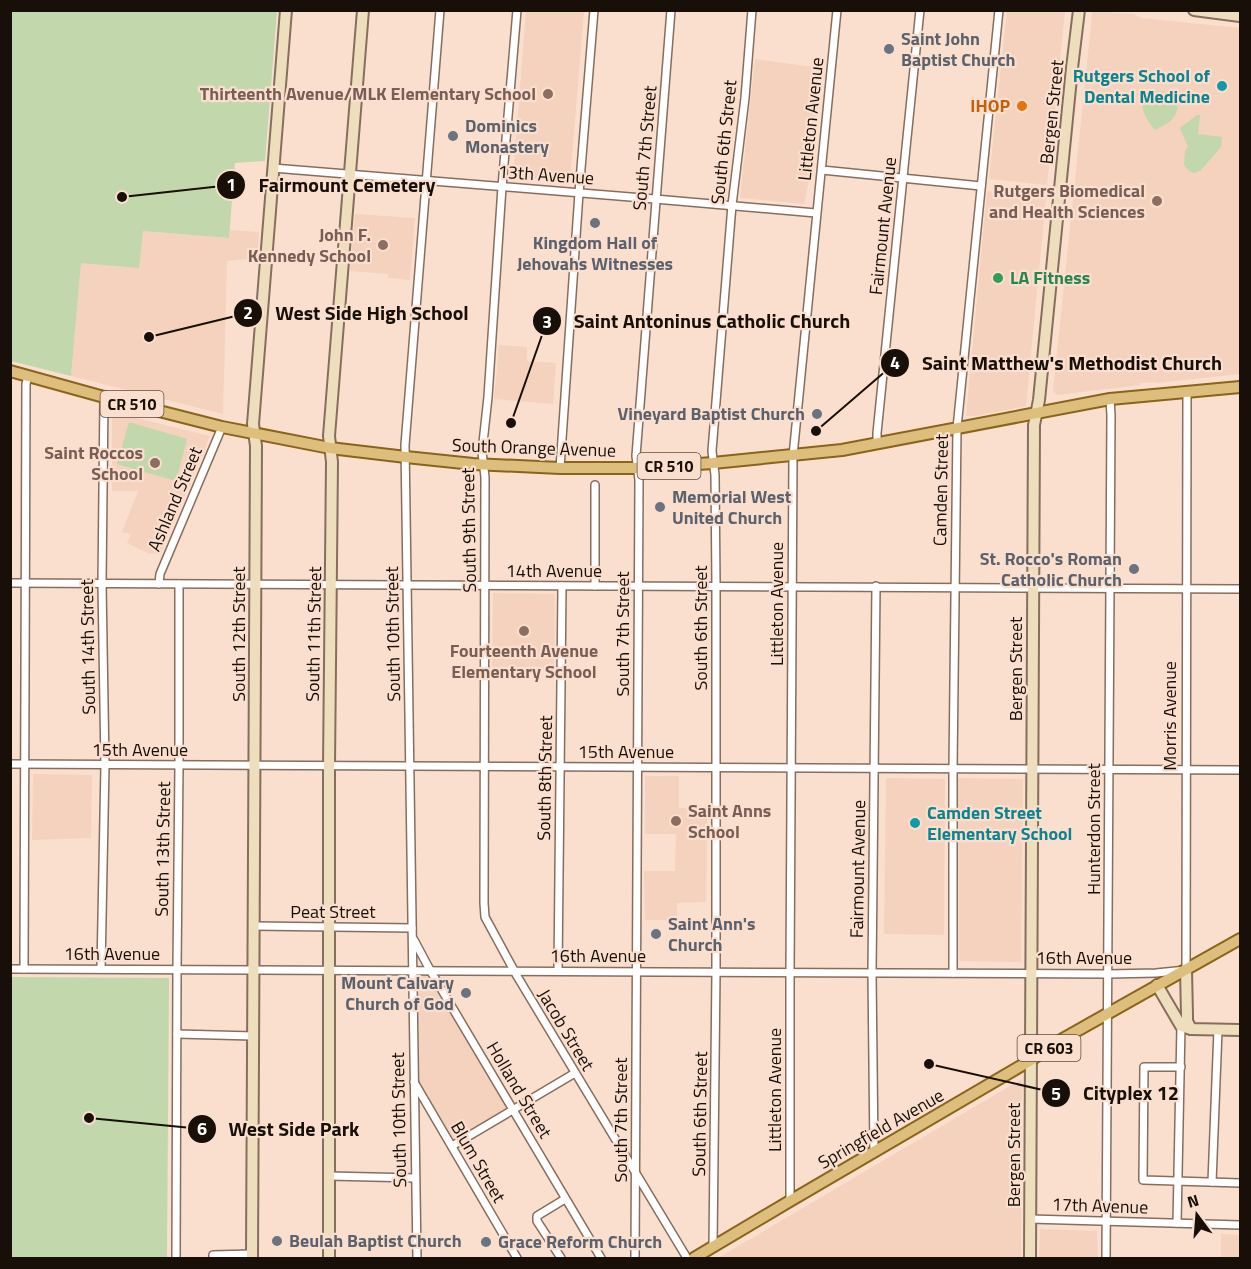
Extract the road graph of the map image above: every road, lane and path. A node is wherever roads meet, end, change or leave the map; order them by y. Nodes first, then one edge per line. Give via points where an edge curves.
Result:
1 (286, 10) edge
2 (363, 10) edge
3 (440, 10) edge
4 (517, 10) edge
5 (594, 10) edge
6 (671, 10) edge
7 (752, 10) edge
8 (837, 10) edge
9 (920, 10) edge
10 (999, 10) edge
11 (1079, 10) edge
12 (1194, 10) edge
13 (1228, 13) edge
14 (1240, 16) edge
15 (273, 168) junction
16 (822, 170) junction
17 (350, 174) junction
18 (903, 178) junction
19 (427, 180) junction
20 (981, 186) junction
21 (502, 187) junction
22 (579, 193) junction
23 (655, 199) junction
24 (732, 205) junction
25 (816, 213) junction
26 (10, 371) edge
27 (28, 376) junction
28 (1240, 387) edge
29 (1187, 393) junction
30 (104, 397) junction
31 (1110, 399) junction
32 (1036, 412) junction
33 (222, 427) junction
34 (957, 429) junction
35 (254, 433) junction
36 (877, 444) junction
37 (330, 447) junction
38 (793, 456) junction
39 (406, 457) junction
40 (713, 463) junction
41 (483, 464) junction
42 (560, 468) junction
43 (637, 468) junction
44 (595, 485) dead end
45 (10, 583) edge
46 (25, 583) junction
47 (102, 584) junction
48 (159, 584) junction
49 (179, 584) junction
50 (256, 584) junction
51 (331, 585) junction
52 (408, 585) junction
53 (486, 585) junction
54 (562, 586) junction
55 (595, 586) junction
56 (638, 586) junction
57 (716, 586) junction
58 (793, 586) junction
59 (876, 586) junction
60 (955, 587) junction
61 (1033, 587) junction
62 (1109, 588) junction
63 (1187, 588) junction
64 (1240, 589) edge
65 (10, 764) edge
66 (25, 764) junction
67 (105, 765) junction
68 (179, 765) junction
69 (255, 765) junction
70 (329, 766) junction
71 (410, 766) junction
72 (484, 766) junction
73 (560, 766) junction
74 (638, 767) junction
75 (716, 767) junction
76 (791, 768) junction
77 (874, 768) junction
78 (953, 768) junction
79 (1033, 768) junction
80 (1109, 769) junction
81 (1186, 769) junction
82 (1240, 770) edge
83 (254, 926) junction
84 (330, 928) junction
85 (412, 928) junction
86 (412, 937) junction
87 (1240, 939) edge
88 (10, 969) edge
89 (24, 969) junction
90 (101, 969) junction
91 (177, 969) junction
92 (254, 969) junction
93 (330, 969) junction
94 (412, 970) junction
95 (430, 970) junction
96 (514, 970) junction
97 (1186, 970) junction
98 (558, 971) junction
99 (637, 971) junction
100 (716, 972) junction
101 (790, 972) junction
102 (872, 973) junction
103 (953, 973) junction
104 (1031, 974) junction
105 (1109, 974) junction
106 (1157, 985) junction
107 (1108, 1014) junction
108 (1186, 1028) junction
109 (1218, 1030) junction
110 (1240, 1030) edge
111 (177, 1034) junction
112 (253, 1036) junction
113 (1031, 1060) junction
114 (1181, 1067) junction
115 (575, 1073) junction
116 (414, 1081) junction
117 (513, 1110) junction
118 (452, 1146) junction
119 (874, 1152) junction
120 (636, 1175) junction
121 (329, 1176) junction
122 (415, 1178) junction
123 (1179, 1181) junction
124 (1212, 1182) junction
125 (1240, 1183) edge
126 (565, 1199) junction
127 (790, 1201) junction
128 (1030, 1219) junction
129 (1106, 1221) junction
130 (1177, 1223) junction
131 (1240, 1225) edge
132 (713, 1247) junction
133 (252, 1256) edge
134 (176, 1258) edge
135 (213, 1258) edge
136 (329, 1258) edge
137 (417, 1258) edge
138 (517, 1258) edge
139 (561, 1258) edge
140 (601, 1258) edge
141 (635, 1258) edge
142 (687, 1258) edge
143 (694, 1258) edge
144 (1030, 1258) edge
145 (1106, 1258) edge

1 - 15 street, South 12th Street
2 - 17 street, South 11th Street
3 - 19 street, South 10th Street
4 - 21 street, South 9th Street
5 - 22 street
6 - 23 street, South 7th Street
7 - 24 street, South 6th Street
8 - 16 street, Littleton Avenue
9 - 18 street, Fairmount Avenue
10 - 20 street, Camden Street
11 - 32 street, Bergen Street
12 - 13 street
13 - 14 street
15 - 17 street, 13th Avenue
15 - 35 street, South 12th Street
16 - 18 street
16 - 25 street, Littleton Avenue
17 - 19 street, 13th Avenue
17 - 37 street, South 11th Street
18 - 20 street
18 - 36 street, Fairmount Avenue
19 - 21 street, 13th Avenue
19 - 39 street, South 10th Street
20 - 34 street, Camden Street
21 - 22 street, 13th Avenue
21 - 41 street, South 9th Street
22 - 23 street, 13th Avenue
22 - 42 street
23 - 24 street, 13th Avenue
23 - 43 street, South 7th Street
24 - 25 street, 13th Avenue
24 - 40 street, South 6th Street
25 - 38 street, Littleton Avenue
26 - 27 main road, South Orange Avenue / CR 510
27 - 30 main road, South Orange Avenue / CR 510
27 - 46 street
28 - 29 main road, South Orange Avenue / CR 510
29 - 31 main road, South Orange Avenue / CR 510
29 - 63 street, Morris Avenue
30 - 33 main road, South Orange Avenue / CR 510
30 - 47 street, South 14th Street
31 - 32 main road, South Orange Avenue / CR 510
31 - 62 street, Hunterdon Street
32 - 34 main road, South Orange Avenue / CR 510
32 - 61 street, Bergen Street
33 - 35 main road, South Orange Avenue / CR 510
33 - 48 street, Ashland Street
34 - 36 main road, South Orange Avenue / CR 510
34 - 60 street, Camden Street
35 - 37 main road, South Orange Avenue / CR 510
35 - 50 street, South 12th Street
36 - 38 main road, South Orange Avenue / CR 510
37 - 39 main road, South Orange Avenue / CR 510
37 - 51 street, South 11th Street
38 - 40 main road, South Orange Avenue / CR 510
38 - 58 street, Littleton Avenue
39 - 41 main road, South Orange Avenue / CR 510
39 - 52 street, South 10th Street
40 - 43 main road, South Orange Avenue / CR 510
40 - 57 street, South 6th Street
41 - 42 main road, South Orange Avenue / CR 510
41 - 53 street, South 9th Street
42 - 43 main road, South Orange Avenue / CR 510
43 - 56 street, South 7th Street
44 - 55 street
45 - 46 street, 14th Avenue
46 - 47 street, 14th Avenue
46 - 66 street
47 - 48 street, 14th Avenue
47 - 67 street, South 14th Street
48 - 49 street, 14th Avenue
49 - 50 street, 14th Avenue
49 - 68 street, South 13th Street
50 - 51 street, 14th Avenue
50 - 69 street, South 12th Street
51 - 52 street, 14th Avenue
51 - 70 street, South 11th Street
52 - 53 street, 14th Avenue
52 - 71 street, South 10th Street
53 - 54 street, 14th Avenue
53 - 72 street, South 9th Street
54 - 55 street, 14th Avenue
54 - 73 street, South 8th Street
55 - 56 street, 14th Avenue
56 - 57 street, 14th Avenue
56 - 74 street, South 7th Street
57 - 58 street, 14th Avenue
57 - 75 street, South 6th Street
58 - 59 street, 14th Avenue
58 - 76 street, Littleton Avenue
59 - 60 street, 14th Avenue
59 - 77 street, Fairmount Avenue
60 - 61 street, 14th Avenue
60 - 78 street, Camden Street
61 - 62 street, 14th Avenue
61 - 79 street, Bergen Street
62 - 63 street, 14th Avenue
62 - 80 street, Hunterdon Street
63 - 64 street, 14th Avenue
63 - 81 street, Morris Avenue
65 - 66 street, 15th Avenue
66 - 67 street, 15th Avenue
66 - 89 street
67 - 68 street, 15th Avenue
67 - 90 street, South 14th Street
68 - 69 street, 15th Avenue
68 - 91 street, South 13th Street
69 - 70 street, 15th Avenue
69 - 83 street, South 12th Street
70 - 71 street, 15th Avenue
70 - 84 street, South 11th Street
71 - 72 street, 15th Avenue
71 - 85 street, South 10th Street
72 - 73 street, 15th Avenue
72 - 96 street, South 9th Street via 485,918
73 - 74 street, 15th Avenue
73 - 98 street, South 8th Street
74 - 75 street, 15th Avenue
74 - 99 street, South 7th Street
75 - 76 street, 15th Avenue
75 - 100 street, South 6th Street
76 - 77 street, 15th Avenue
76 - 101 street, Littleton Avenue
77 - 78 street, 15th Avenue
77 - 102 street, Fairmount Avenue
78 - 79 street, 15th Avenue
78 - 103 street, Camden Street
79 - 80 street, 15th Avenue
79 - 104 street, Bergen Street
80 - 81 street, 15th Avenue
80 - 105 street, Hunterdon Street
81 - 82 street, 15th Avenue
81 - 97 street, Morris Avenue
83 - 84 street, Peat Street
83 - 92 street, South 12th Street
84 - 85 street, Peat Street
84 - 93 street, South 11th Street
85 - 86 street, South 10th Street
86 - 94 street, South 10th Street
86 - 95 street, Holland Street
87 - 97 main road, Springfield Avenue / CR 603
88 - 89 street, 16th Avenue
89 - 90 street, 16th Avenue
90 - 91 street, 16th Avenue
91 - 92 street, 16th Avenue
91 - 111 street, South 13th Street
92 - 93 street, 16th Avenue
92 - 112 street, South 12th Street
93 - 94 street, 16th Avenue
93 - 121 street, South 11th Street
94 - 95 street, 16th Avenue
94 - 116 street, South 10th Street
95 - 96 street, 16th Avenue
95 - 117 street, Holland Street
96 - 98 street, 16th Avenue
96 - 115 street, Jacob Street
97 - 105 street, 16th Avenue
97 - 106 main road, Springfield Avenue / CR 603
97 - 108 street, Morris Avenue
98 - 99 street, 16th Avenue
99 - 100 street, 16th Avenue
99 - 120 street, South 7th Street
100 - 101 street, 16th Avenue
100 - 132 street, South 6th Street
101 - 102 street, 16th Avenue
101 - 127 street, Littleton Avenue
102 - 103 street, 16th Avenue
102 - 119 street, Fairmount Avenue
103 - 104 street, 16th Avenue
104 - 105 street, 16th Avenue
104 - 113 street, Bergen Street
105 - 107 street, Hunterdon Street
106 - 107 main road, Springfield Avenue / CR 603
106 - 108 street
107 - 113 main road, Springfield Avenue / CR 603
107 - 129 street, Hunterdon Street
108 - 109 street
108 - 114 street, Morris Avenue
109 - 110 street
109 - 124 street
111 - 112 street
111 - 134 street, South 13th Street
112 - 133 street, South 12th Street
113 - 119 main road, Springfield Avenue / CR 603
113 - 128 street, Bergen Street
114 - 123 street, Morris Avenue
114 - 123 street via 1144,1067 1143,1180
115 - 117 street
115 - 120 street, Jacob Street
116 - 118 street, Blum Street
116 - 122 street, South 10th Street
117 - 118 street
117 - 126 street, Holland Street
118 - 138 street, Blum Street
119 - 127 main road, Springfield Avenue / CR 603
120 - 141 street, South 7th Street
120 - 142 street, Jacob Street
121 - 122 street
121 - 136 street, South 11th Street
122 - 137 street, South 10th Street
123 - 124 street
123 - 130 street, Morris Avenue
124 - 125 street
126 - 139 street via 537,1216
126 - 140 street, Holland Street
127 - 132 main road, Springfield Avenue / CR 603
128 - 129 street, 17th Avenue
128 - 144 street, Bergen Street
129 - 130 street, 17th Avenue
129 - 145 street, Hunterdon Street
130 - 131 street, 17th Avenue
132 - 143 main road, Springfield Avenue / CR 603
133 - 135 street

